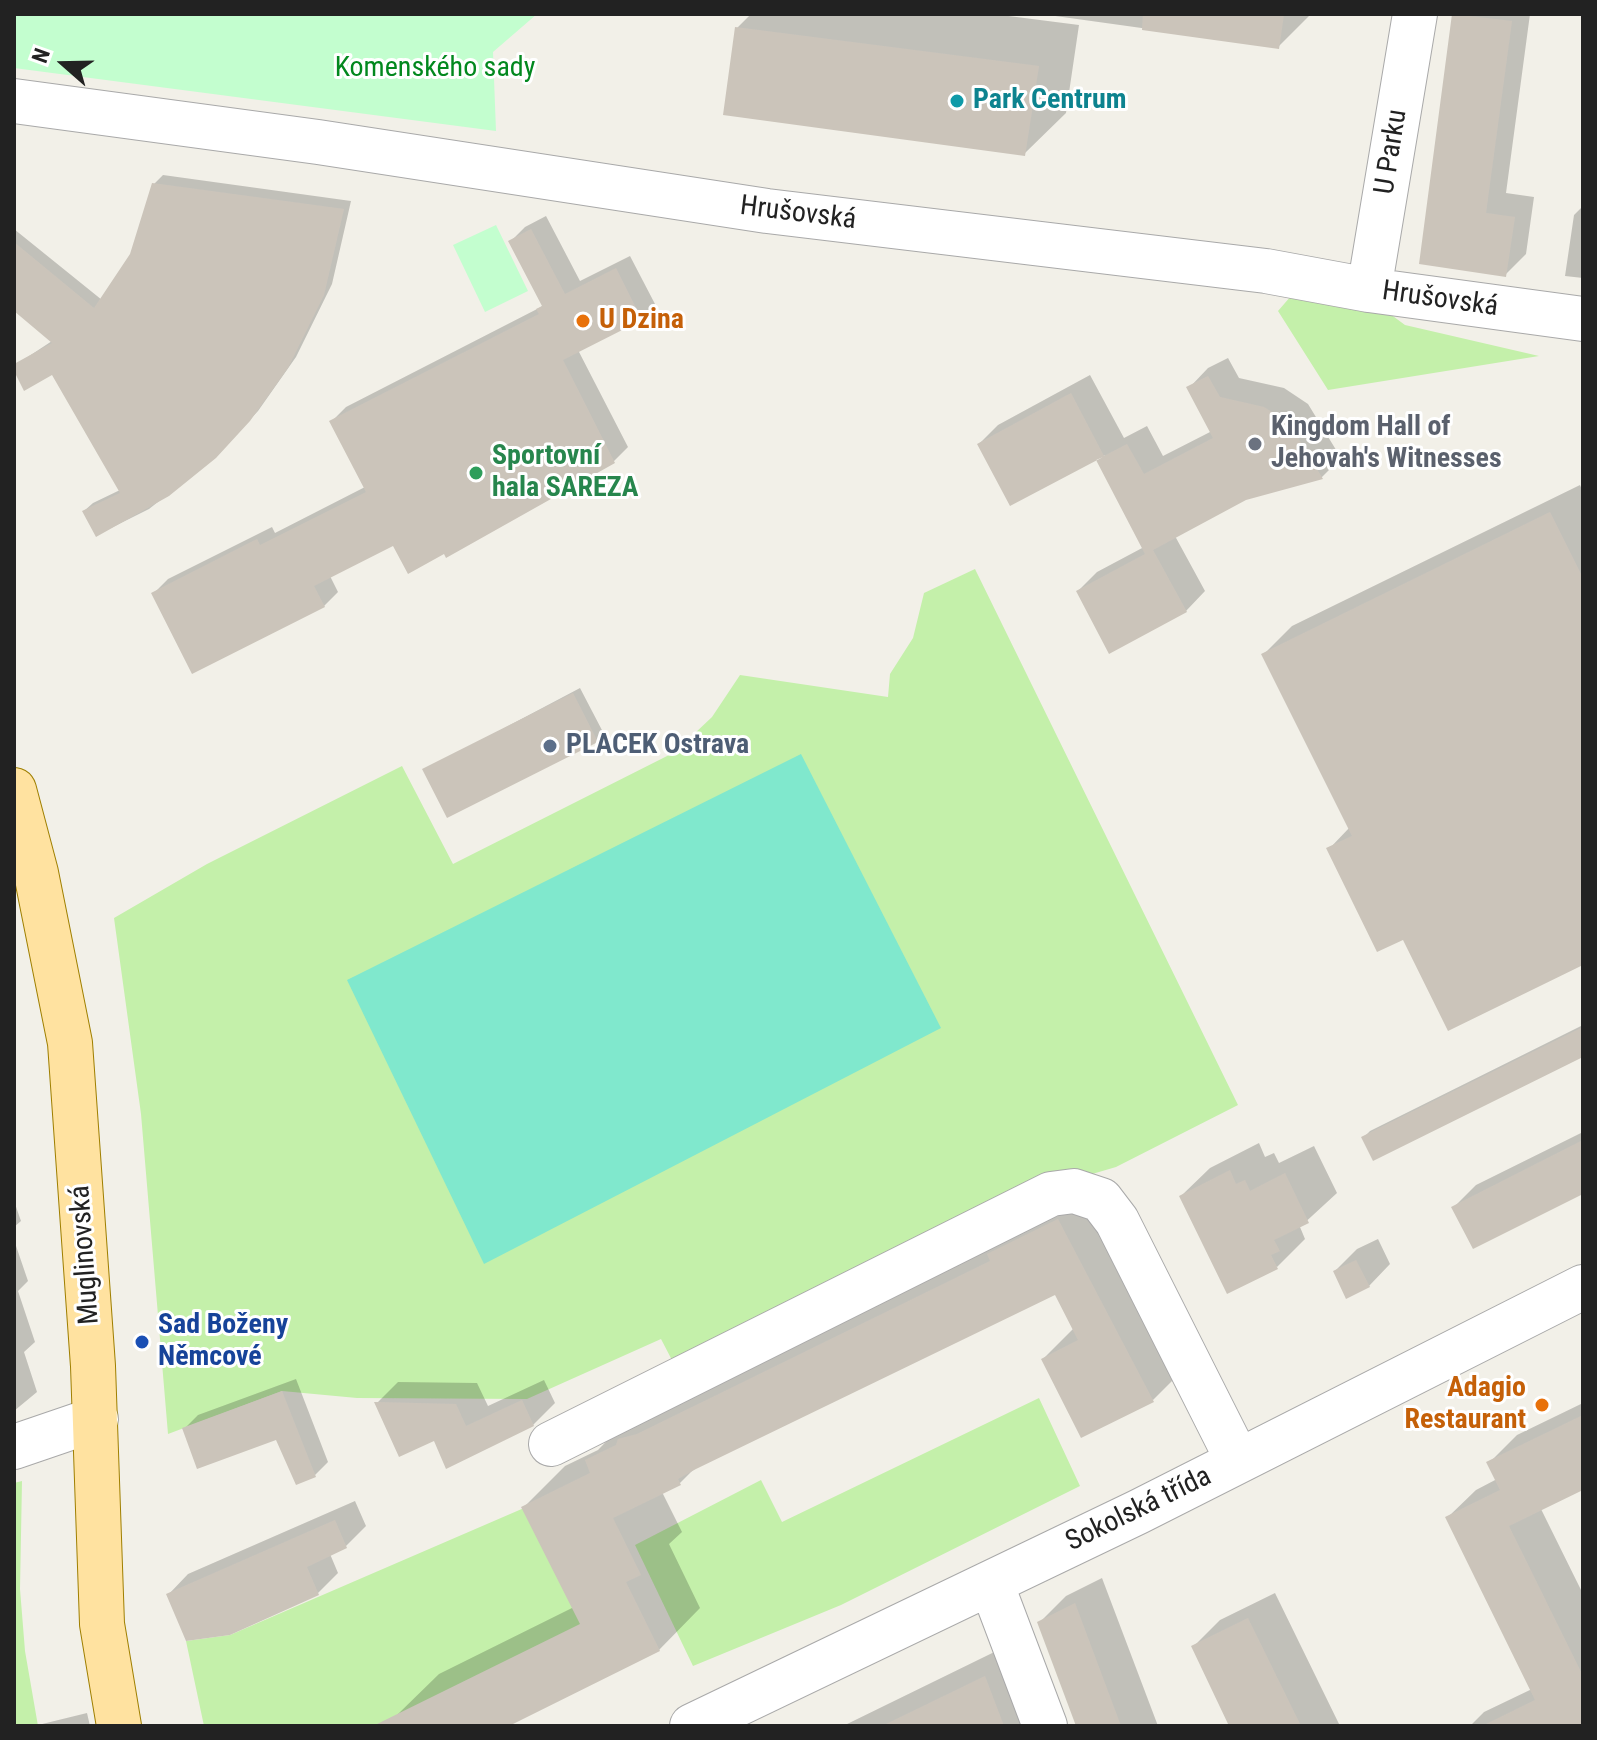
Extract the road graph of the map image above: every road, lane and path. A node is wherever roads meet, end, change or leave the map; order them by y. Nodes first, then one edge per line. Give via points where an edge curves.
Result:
1 (1415, 14) edge
2 (14, 101) edge
3 (1369, 290) junction
4 (1583, 319) edge
5 (14, 790) edge
6 (25, 876) edge
7 (1583, 1287) edge
8 (96, 1419) junction
9 (551, 1444) dead end
10 (14, 1447) edge
11 (1238, 1461) junction
12 (991, 1583) junction
13 (118, 1719) edge
14 (692, 1726) edge
15 (1045, 1726) edge

1 - 3 street, U Parku
2 - 3 street, Hrušovská via 767,211 1266,271
3 - 4 street, Hrušovská
5 - 6 main road, Muglinovská
6 - 8 main road, Muglinovská via 70,1043
7 - 11 street, Sokolská třída
8 - 10 street
8 - 13 main road, Muglinovská via 102,1624
9 - 11 street via 1051,1194 1074,1191 1101,1200 1117,1221
11 - 12 street, Sokolská třída
12 - 14 street, Sokolská třída
12 - 15 street

